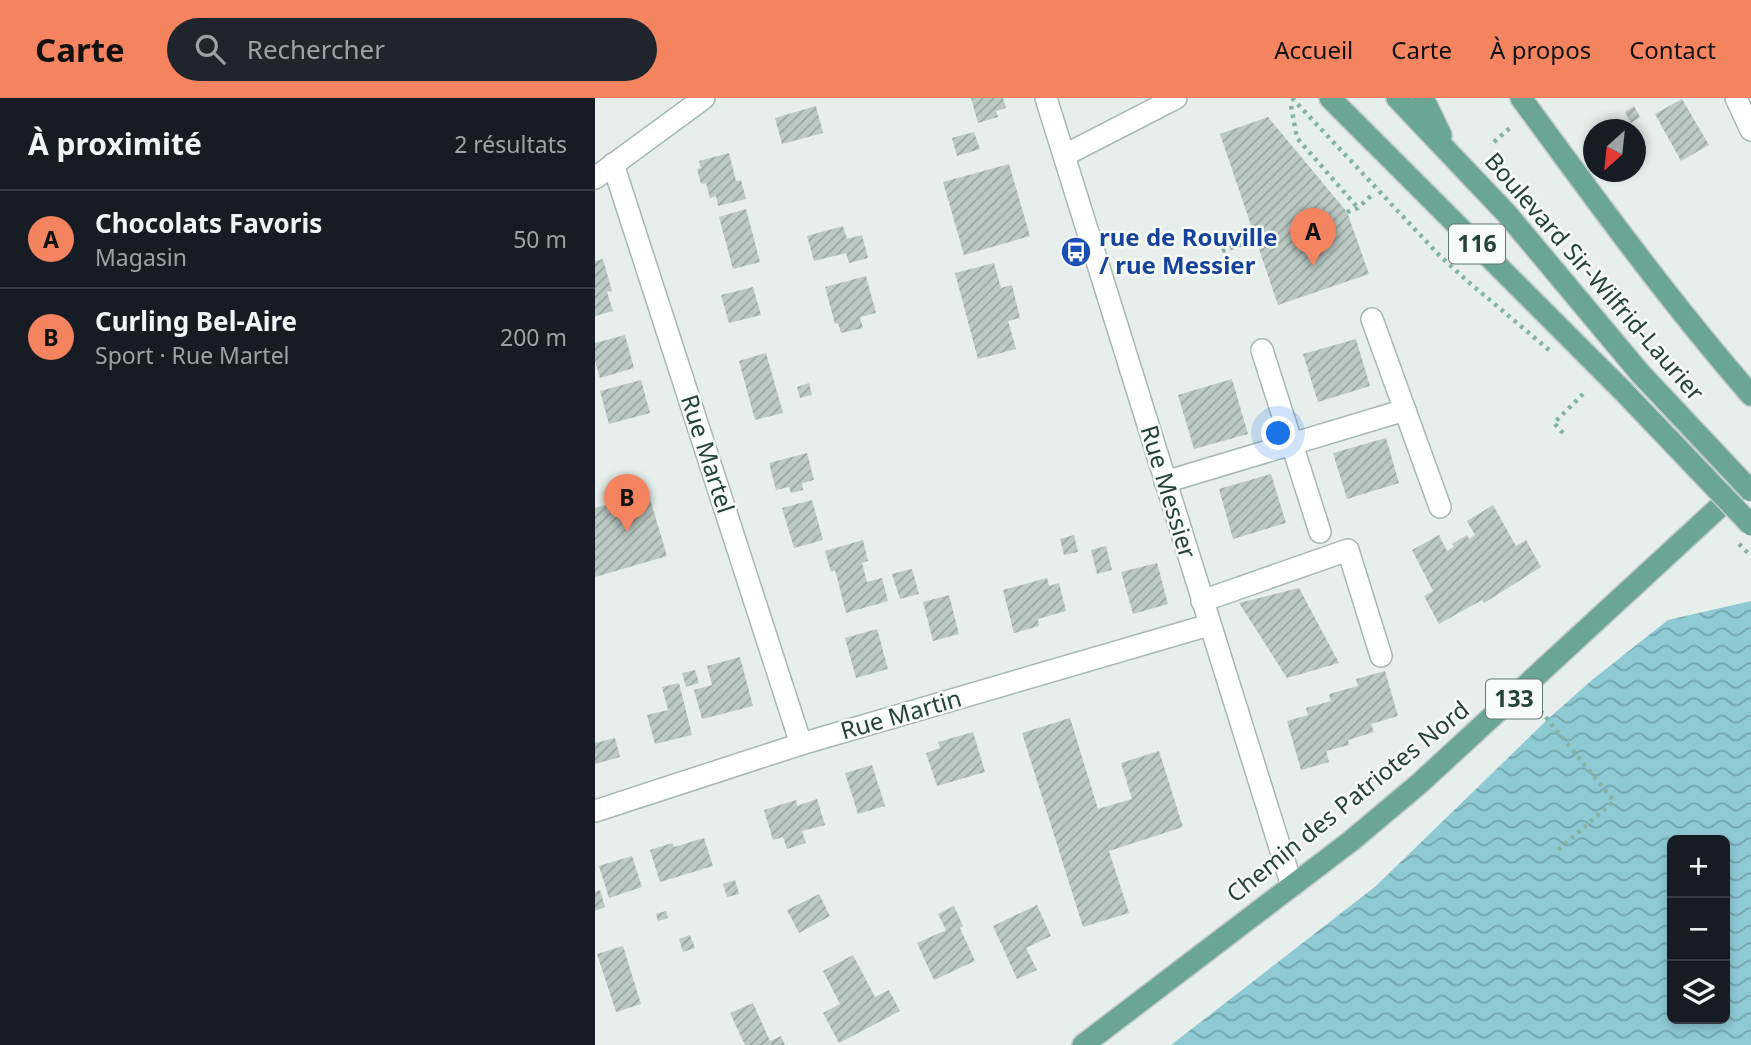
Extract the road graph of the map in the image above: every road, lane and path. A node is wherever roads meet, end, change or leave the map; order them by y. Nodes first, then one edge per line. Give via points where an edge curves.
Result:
1 (704, 98) edge
2 (1046, 98) edge
3 (1176, 98) edge
4 (1292, 98) edge
5 (1330, 98) edge
6 (1397, 98) edge
7 (1423, 98) edge
8 (1521, 98) edge
9 (1736, 98) edge
10 (1290, 106) dead end
11 (1511, 127) dead end
12 (1751, 130) edge
13 (1494, 142) dead end
14 (1065, 155) junction
15 (1452, 156) junction
16 (613, 164) junction
17 (595, 178) edge
18 (1373, 194) dead end
19 (1358, 208) junction
20 (1347, 212) dead end
21 (1256, 240) dead end
22 (1222, 251) dead end
23 (1372, 318) dead end
24 (1262, 350) dead end
25 (1555, 355) dead end
26 (1585, 383) dead end
27 (1593, 390) dead end
28 (1585, 392) dead end
29 (1751, 395) edge
30 (1405, 410) junction
31 (1563, 433) dead end
32 (1292, 444) junction
33 (1751, 478) edge
34 (1165, 482) junction
35 (1751, 491) edge
36 (1440, 507) dead end
37 (1751, 525) edge
38 (1320, 532) dead end
39 (1202, 601) junction
40 (1209, 625) junction
41 (1381, 656) dead end
42 (1523, 691) junction
43 (801, 744) junction
44 (595, 811) edge
45 (1557, 851) dead end
46 (1292, 886) junction
47 (1083, 1045) edge

1 - 16 street
2 - 14 street, Rue Messier
3 - 14 street
4 - 25 path via 1439,255
5 - 37 main road, Boulevard Sir-Wilfrid-Laurier / 116, bridge
6 - 15 main road, Boulevard Sir-Wilfrid-Laurier / 116
7 - 15 main road
8 - 29 main road via 1655,278
9 - 12 street
10 - 19 path via 1297,138
11 - 13 path
14 - 34 street, Rue Messier
15 - 35 main road, Boulevard Sir-Wilfrid-Laurier / 116, bridge via 1640,373
16 - 17 street
16 - 43 street, Rue Martel
18 - 19 path
19 - 20 path
21 - 22 path
23 - 30 street
24 - 32 street
26 - 27 path
28 - 31 path via 1554,423
30 - 32 street
30 - 36 street
32 - 34 street
32 - 38 street
33 - 42 main road, Chemin des Patriotes Nord / 133
34 - 39 street, Rue Messier
39 - 40 street, Rue Messier
39 - 41 street via 1348,550
40 - 43 street, Rue Martin
40 - 46 street, Rue Messier
42 - 45 path via 1614,801
42 - 46 main road, Chemin des Patriotes Nord / 133 via 1420,783
43 - 44 street, Rue Martin
46 - 47 main road, Chemin des Patriotes Nord / 133

